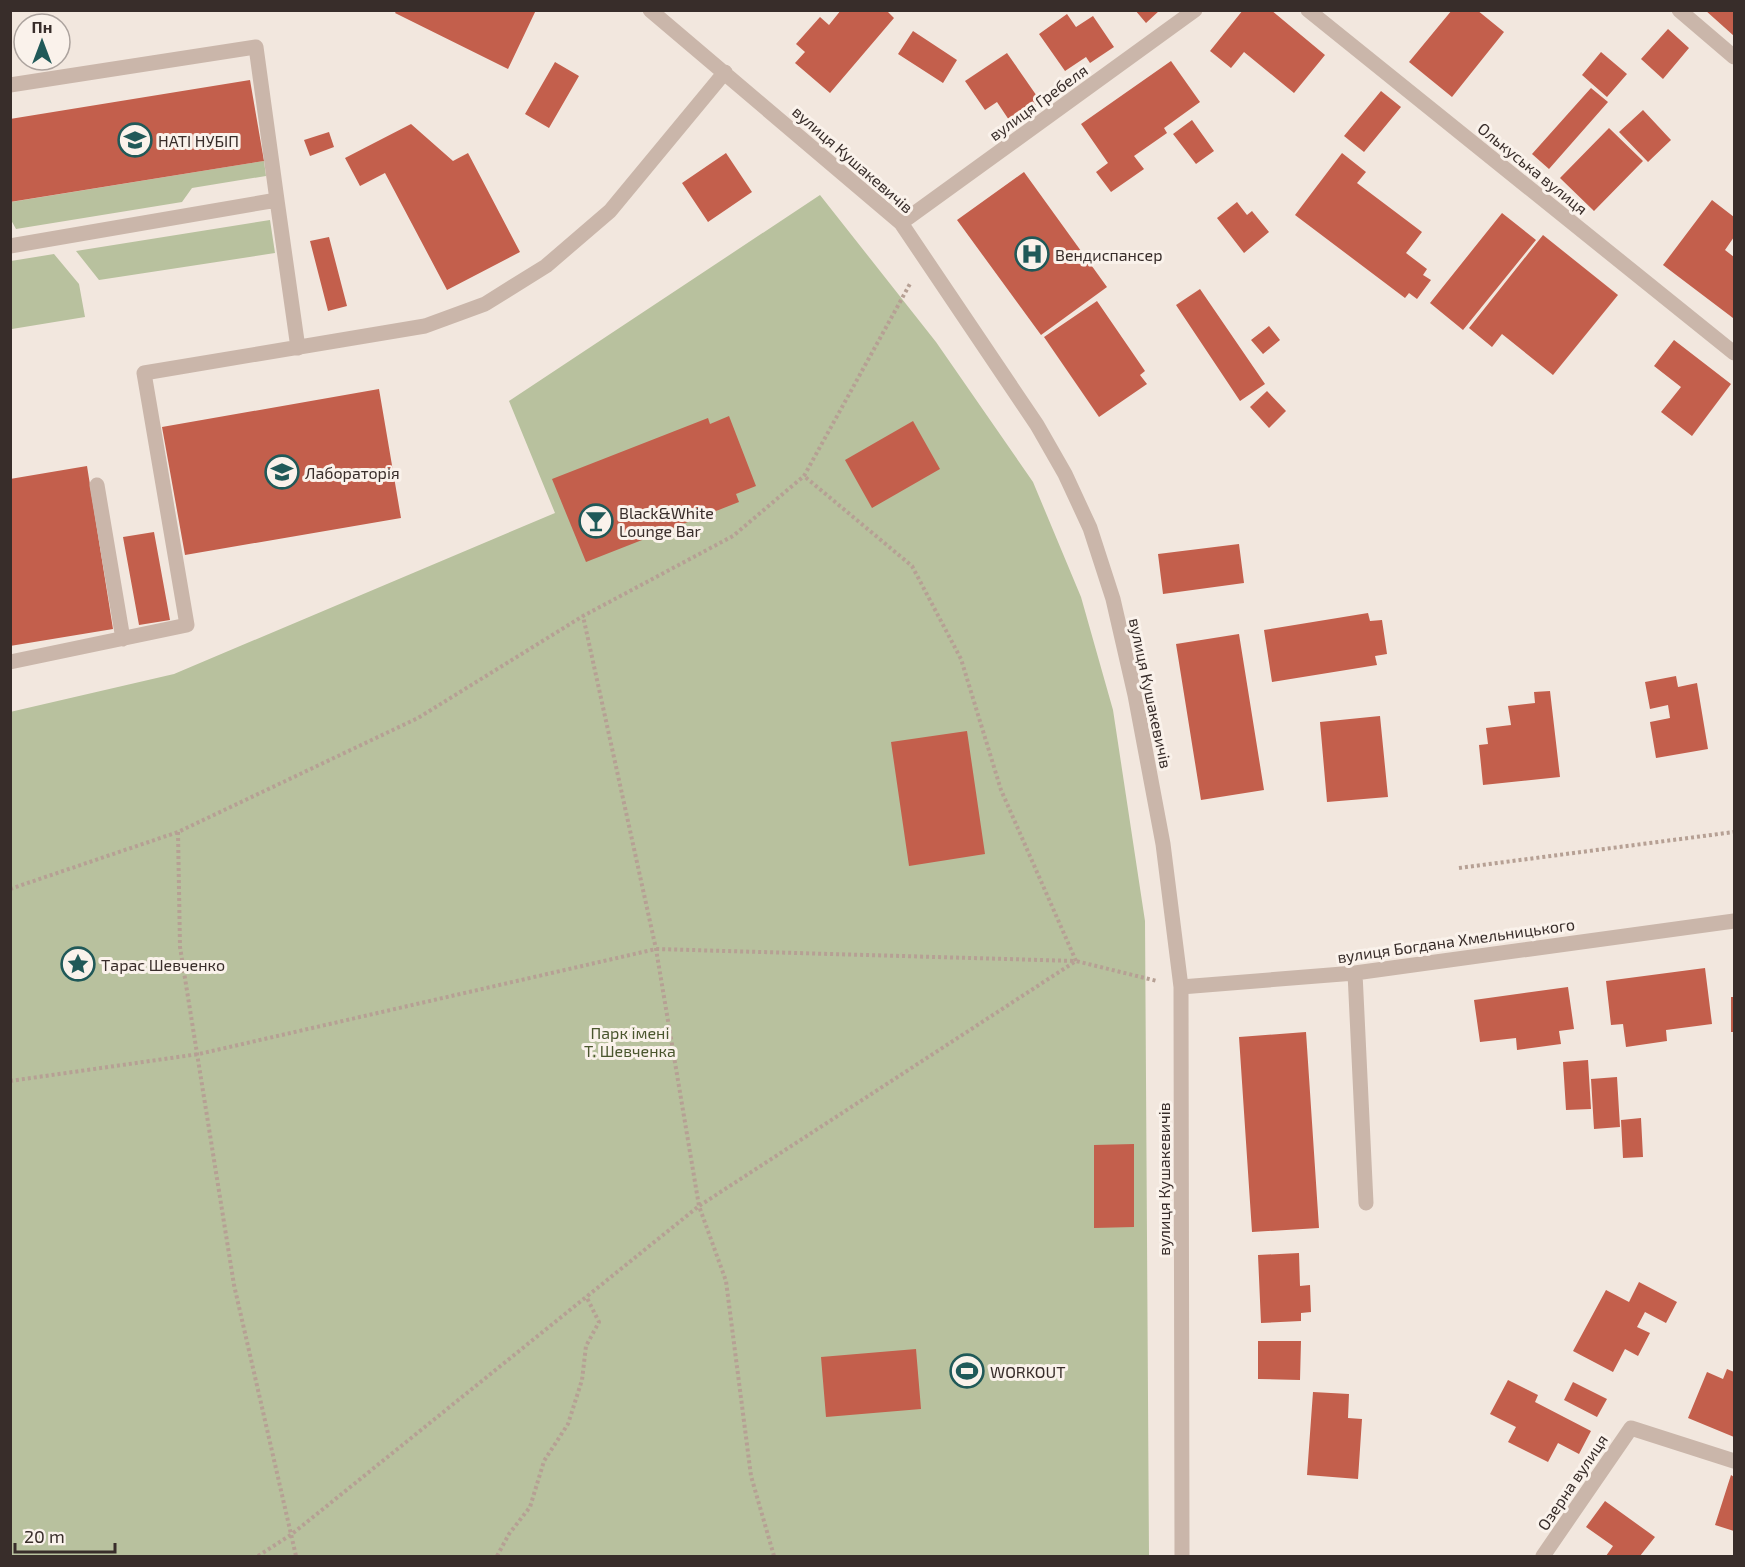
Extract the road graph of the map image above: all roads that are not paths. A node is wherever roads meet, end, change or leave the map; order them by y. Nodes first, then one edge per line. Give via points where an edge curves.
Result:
1 (650, 10) edge
2 (1195, 10) edge
3 (1308, 10) edge
4 (1679, 10) edge
5 (1734, 57) edge
6 (724, 72) junction
7 (10, 85) edge
8 (277, 200) junction
9 (901, 223) junction
10 (10, 246) edge
11 (298, 348) junction
12 (1734, 353) edge
13 (98, 485) dead end
14 (123, 639) junction
15 (10, 662) edge
16 (1734, 921) edge
17 (1356, 973) junction
18 (1181, 987) junction
19 (1366, 1203) dead end
20 (1734, 1461) edge
21 (1182, 1557) edge
22 (1543, 1557) edge

1 - 6 street, вулиця Кушакевичів
2 - 9 street, вулиця Гребеля
3 - 12 street, Олькуська вулиця
4 - 5 street
6 - 9 street, вулиця Кушакевичів
6 - 11 street via 609,212 519,285 485,304 425,326
7 - 8 street via 256,47
8 - 10 street
8 - 11 street
9 - 18 street, вулиця Кушакевичів via 1037,425 1090,528 1113,599 1135,695 1163,844
11 - 14 street via 144,373 187,625
13 - 14 street
14 - 15 street
16 - 17 street, вулиця Богдана Хмельницького
17 - 18 street, вулиця Богдана Хмельницького
17 - 19 street
18 - 21 street, вулиця Кушакевичів
20 - 22 street, Озерна вулиця via 1630,1428

